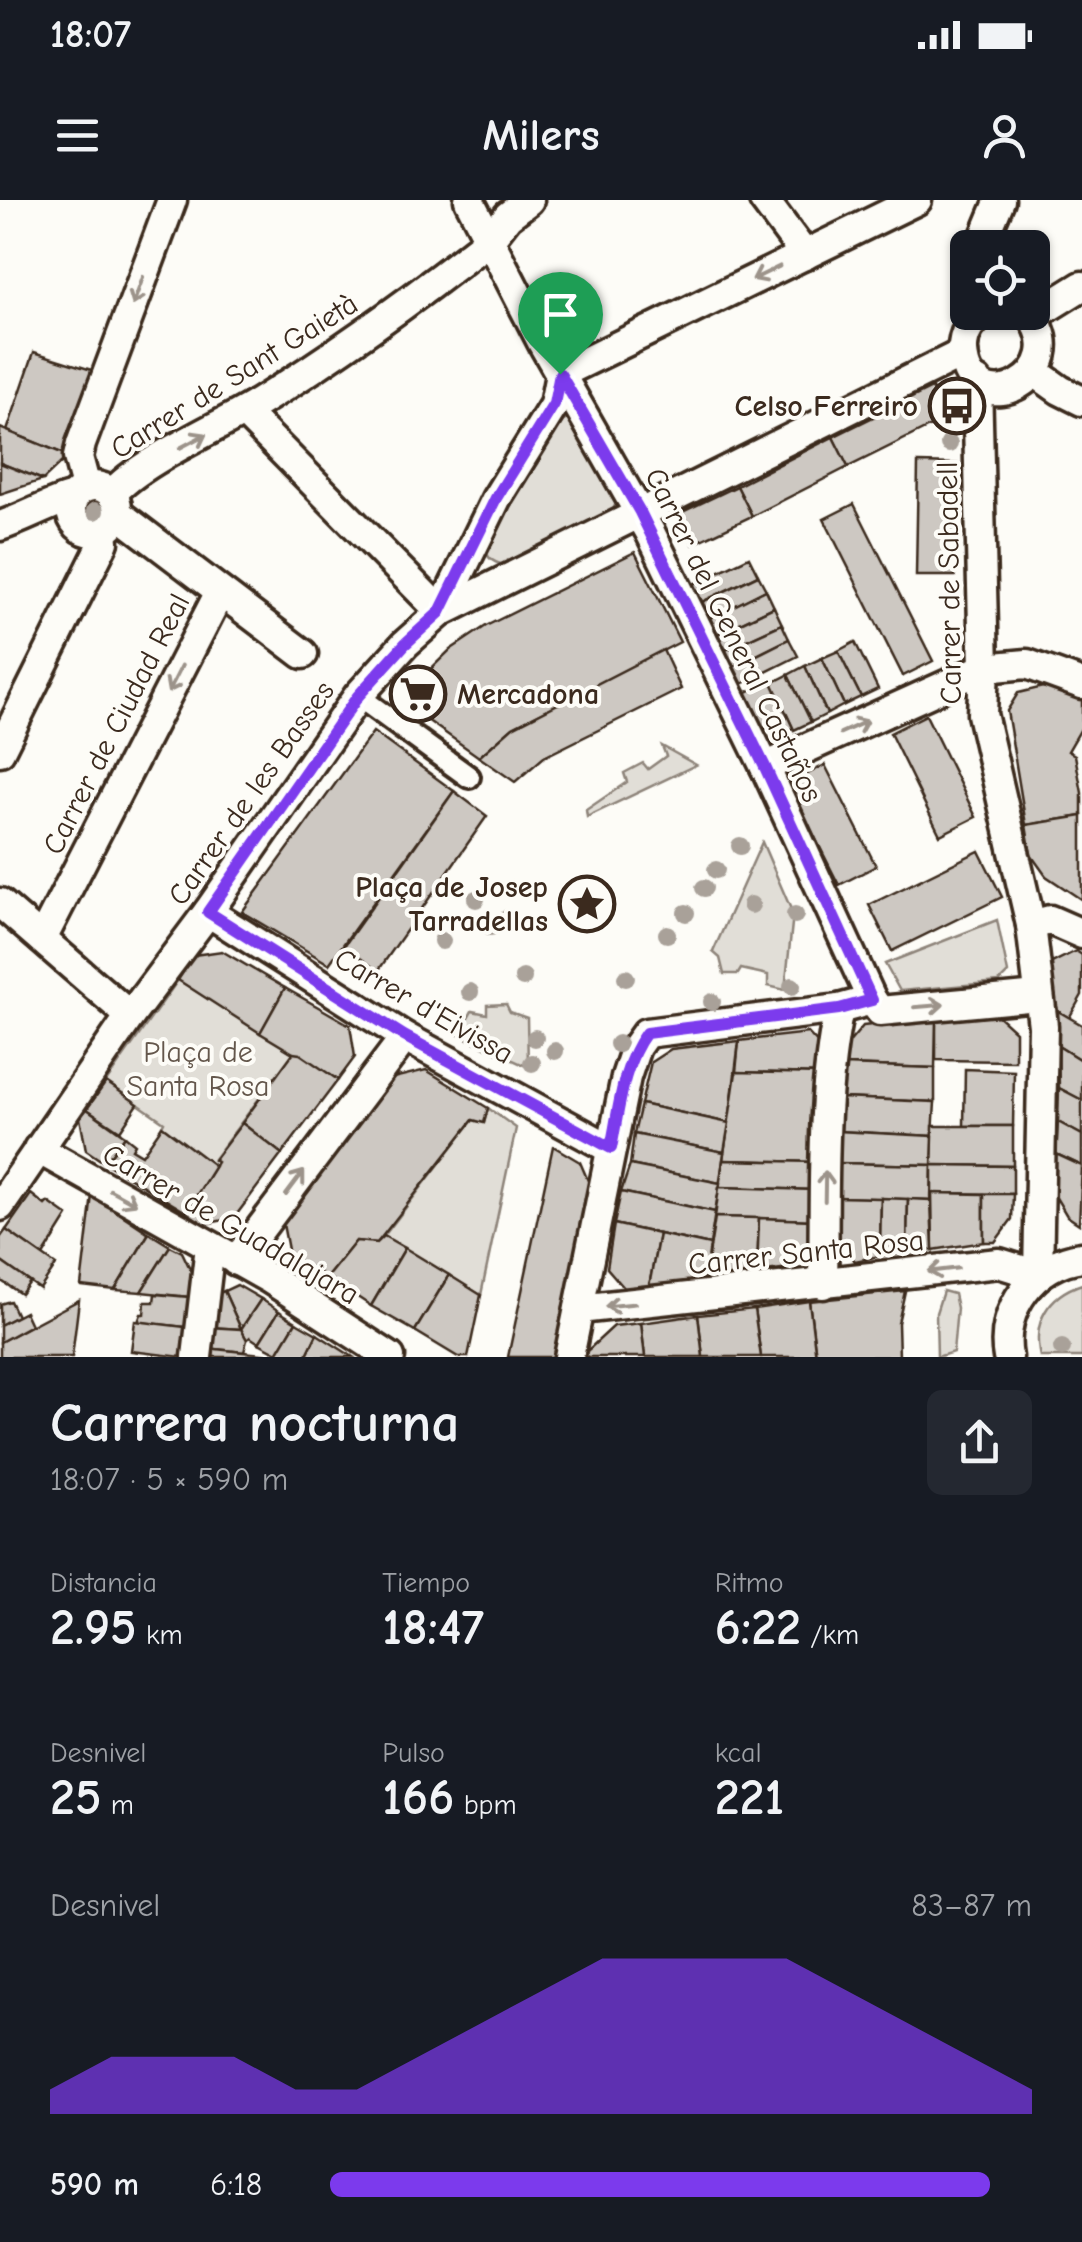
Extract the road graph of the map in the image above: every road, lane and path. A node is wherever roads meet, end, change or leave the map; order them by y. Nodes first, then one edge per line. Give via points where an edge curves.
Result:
1 (172, 200) edge
2 (469, 200) edge
3 (530, 200) edge
4 (764, 200) edge
5 (917, 200) edge
6 (979, 200) edge
7 (1000, 200) edge
8 (980, 230) edge
9 (988, 230) edge
10 (490, 239) junction
11 (804, 255) junction
12 (1082, 286) edge
13 (1050, 304) edge
14 (967, 330) edge
15 (1042, 330) edge
16 (963, 353) junction
17 (560, 374) junction
18 (1039, 374) junction
19 (990, 386) junction
20 (1082, 400) edge
21 (244, 412) junction
22 (93, 511) junction
23 (640, 512) junction
24 (0, 526) edge
25 (220, 592) junction
26 (440, 612) junction
27 (303, 654) dead end
28 (984, 668) junction
29 (1082, 684) edge
30 (358, 696) junction
31 (0, 751) edge
32 (765, 767) junction
33 (469, 776) dead end
34 (0, 903) edge
35 (208, 912) junction
36 (1031, 926) junction
37 (1082, 934) edge
38 (42, 939) junction
39 (1038, 996) junction
40 (872, 1000) junction
41 (839, 1009) junction
42 (130, 1016) junction
43 (404, 1036) junction
44 (38, 1148) junction
45 (611, 1148) junction
46 (0, 1206) edge
47 (1038, 1206) junction
48 (210, 1246) junction
49 (1079, 1258) edge
50 (236, 1261) junction
51 (1038, 1274) junction
52 (822, 1284) junction
53 (578, 1308) junction
54 (197, 1357) edge
55 (390, 1357) edge
56 (569, 1357) edge
57 (1008, 1357) edge

1 -> 22 street via 81,444 78,456
2 - 10 street, Carrer del General Castaños
3 - 10 street, Carrer de Sant Gaietà
4 - 11 street
5 - 11 street
6 - 8 street
7 - 9 street
10 - 17 street, Carrer del General Castaños
10 - 21 street, Carrer de Sant Gaietà via 347,348
11 -> 17 street
12 - 13 street
14 - 16 street
15 - 18 street via 1048,348
16 - 19 street via 968,370
16 - 23 street, Carrer de les Basses
17 - 23 street, Carrer del General Castaños
17 - 26 street via 554,404 496,498
18 - 19 street via 1029,384
18 - 20 street
19 - 28 street, Carrer de Sabadell via 980,434
22 -> 21 street, Carrer de Sant Gaietà via 126,477
21 - 26 street
22 - 24 street, Carrer de Sant Gaietà via 55,502
22 - 25 street
22 - 31 street via 104,542
23 - 26 street, Carrer de les Basses
23 - 32 street, Carrer del General Castaños
25 - 27 street
25 -> 38 street, Carrer de Ciudad Real
26 - 30 street, Carrer de les Basses
28 - 29 street via 1027,664
32 -> 28 street
28 - 36 street, Carrer de Sabadell via 982,714
30 - 33 street
30 - 35 street, Carrer de les Basses
32 - 40 street, Carrer del General Castaños
34 - 38 street
35 - 42 street, Carrer de les Basses
35 - 43 street, Carrer d'Eivissa
36 - 37 street via 1050,920
36 - 39 street, Carrer de Sabadell
38 - 42 street
40 -> 39 street via 880,1011
39 - 47 street, Carrer de Sabadell
40 - 41 street
41 - 45 street via 646,1033 626,1077
52 -> 41 street
42 - 44 street, Carrer de les Basses
43 - 45 street, Carrer d'Eivissa
50 -> 43 street
44 - 46 street, Carrer de les Basses
44 -> 48 street, Carrer de Guadalajara
45 - 53 street
47 - 49 street via 1056,1238
47 - 51 street, Carrer de Sabadell
48 - 50 street, Carrer de Guadalajara
48 - 54 street
49 - 51 street
50 - 55 street, Carrer de Guadalajara
51 -> 52 street, Carrer Santa Rosa via 999,1263
51 - 57 street via 1022,1290 1006,1329
52 -> 53 street, Carrer Santa Rosa
53 - 56 street

